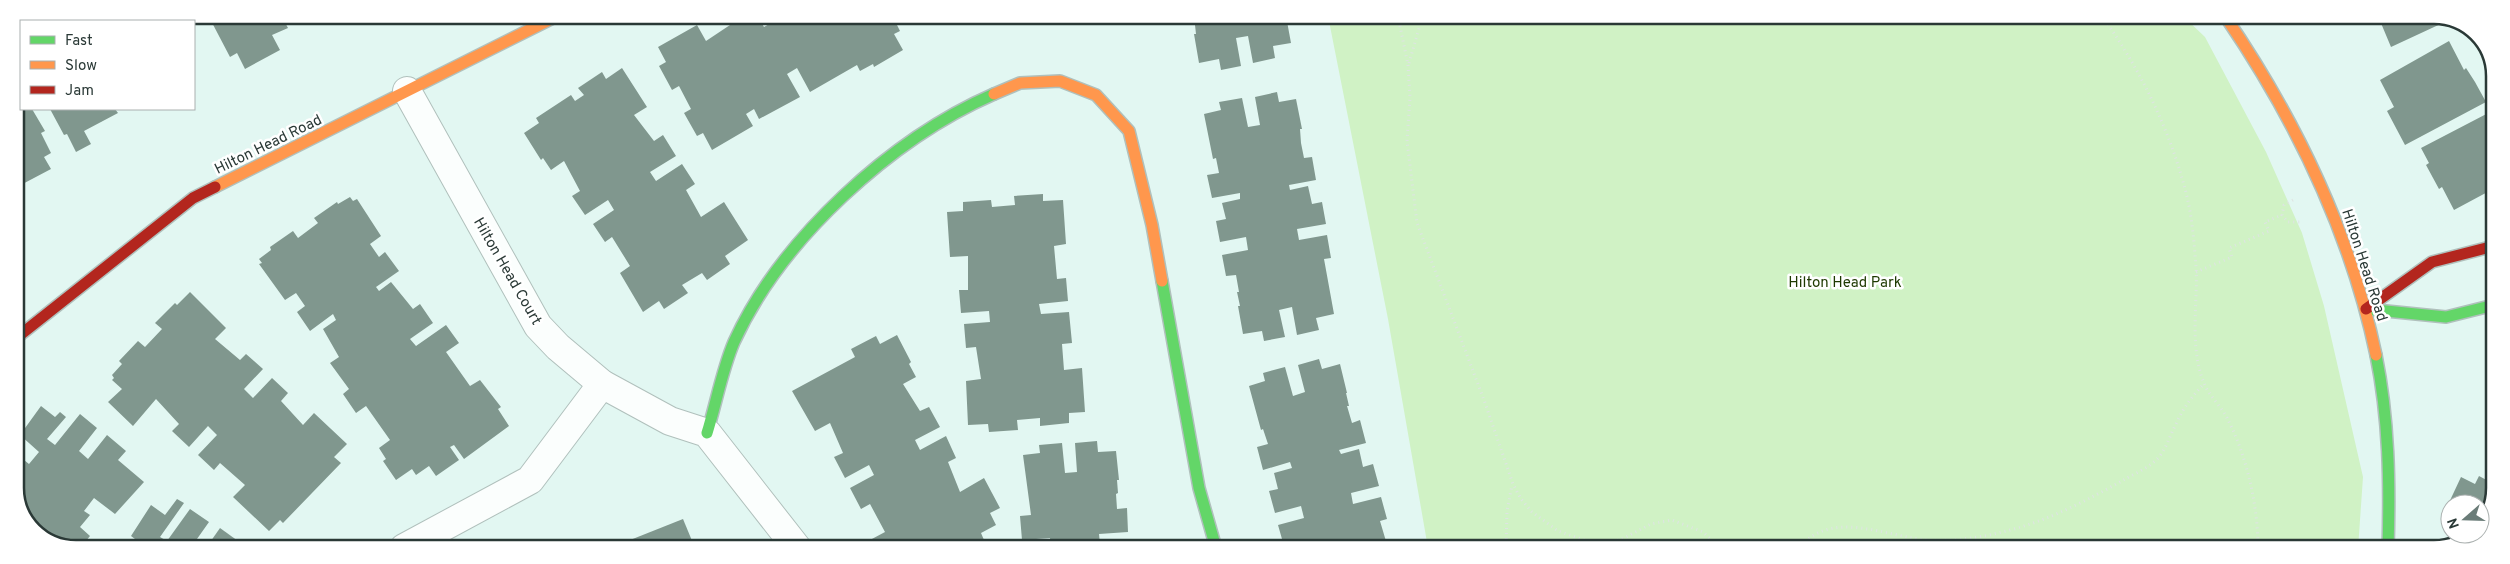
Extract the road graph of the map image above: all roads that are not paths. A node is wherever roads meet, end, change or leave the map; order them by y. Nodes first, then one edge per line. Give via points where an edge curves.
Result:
1 (540, 24) edge
2 (2230, 24) edge
3 (408, 91) junction
4 (2486, 248) edge
5 (2486, 307) edge
6 (2366, 308) junction
7 (24, 332) edge
8 (602, 384) junction
9 (707, 433) junction
10 (419, 540) edge
11 (792, 540) edge
12 (1214, 540) edge
13 (2388, 540) edge

1 - 3 street, Hilton Head Road
2 - 6 street, Hilton Head Road via 2262,71 2304,146 2338,227
3 - 7 street, Hilton Head Road via 193,198
3 - 8 street, Hilton Head Court via 538,326
4 - 6 street via 2432,262
5 - 6 street via 2446,317
6 - 13 street, Hilton Head Road via 2385,408
8 - 9 street, Hilton Head Court via 670,421
8 - 10 street via 530,480
9 - 11 street
9 - 12 street via 734,343 768,284 807,231 894,152 969,105 1020,83 1060,81 1096,95 1129,131 1152,225 1199,488

